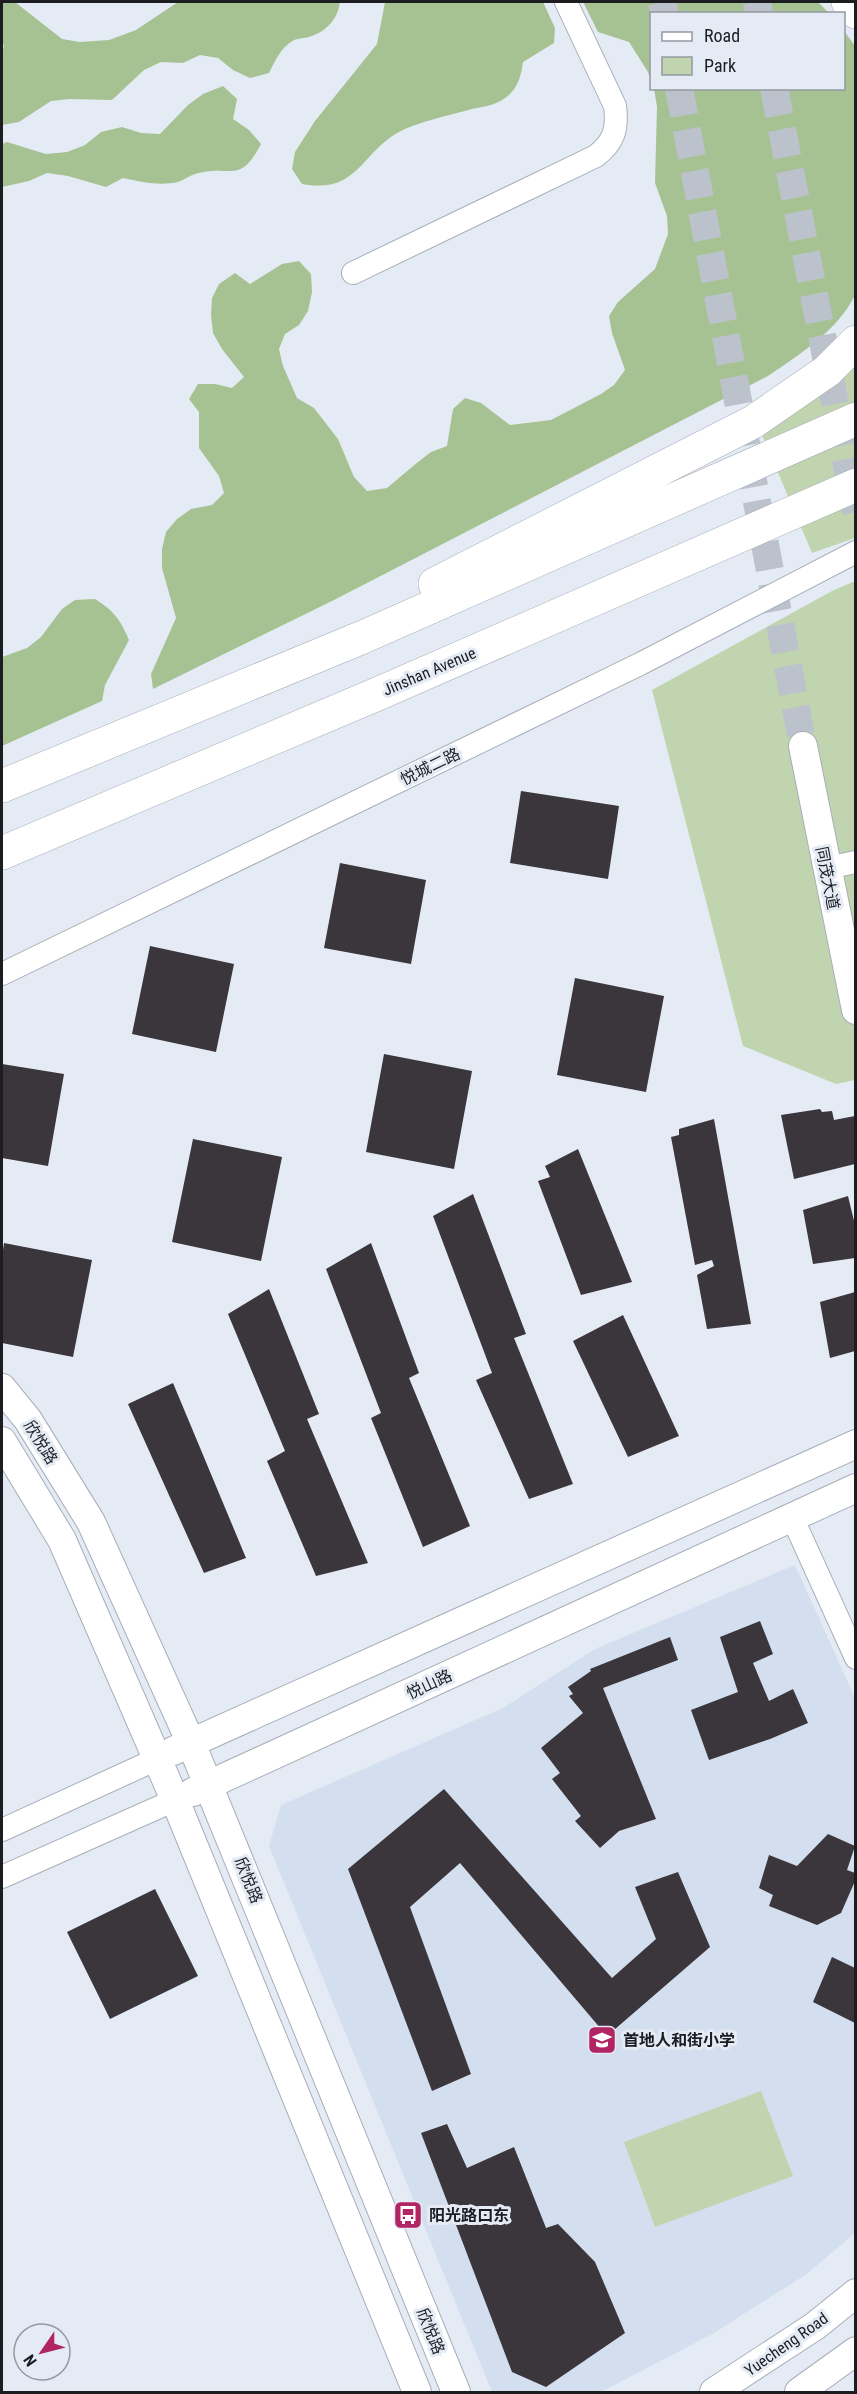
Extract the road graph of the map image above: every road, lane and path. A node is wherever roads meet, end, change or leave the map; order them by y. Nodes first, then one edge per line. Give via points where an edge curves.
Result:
1 (566, 2) edge
2 (848, 2) edge
3 (855, 12) edge
4 (353, 273) dead end
5 (855, 342) edge
6 (855, 419) edge
7 (855, 485) edge
8 (855, 552) edge
9 (363, 637) junction
10 (803, 746) tunnel mouth
11 (2, 786) edge
12 (2, 853) edge
13 (855, 862) edge
14 (826, 868) junction
15 (2, 974) edge
16 (855, 1010) edge
17 (2, 1388) edge
18 (2, 1441) edge
19 (855, 1444) edge
20 (855, 1488) edge
21 (792, 1517) junction
22 (855, 1658) edge
23 (191, 1743) junction
24 (157, 1759) junction
25 (210, 1784) junction
26 (175, 1800) junction
27 (2, 1830) edge
28 (2, 1877) edge
29 (855, 2293) edge
30 (855, 2351) edge
31 (417, 2392) edge
32 (456, 2392) edge
33 (714, 2392) edge
34 (799, 2392) edge

1 - 4 street via 615,106 617,122 606,148
2 - 3 highway
5 - 9 highway via 827,371 753,422 439,581
6 - 9 highway
7 - 12 highway, Jinshan Avenue
8 - 15 street, 悦城二路 via 640,664
9 - 11 highway
10 - 14 main road, 同茂大道
13 - 14 street
14 - 16 main road, 同茂大道
17 - 23 main road, 欣悦路 via 28,1420 91,1522
18 - 24 main road, 欣悦路 via 62,1540
19 - 23 main road
20 - 21 main road, 悦山路
21 - 22 street
21 - 25 main road, 悦山路
23 - 24 main road
23 - 25 main road, 欣悦路
24 - 26 main road, 欣悦路
24 - 27 street
25 - 26 main road, 悦山路
25 - 32 main road, 欣悦路
26 - 28 street, 悦山路
26 - 31 main road, 欣悦路
29 - 33 main road, Yuecheng Road via 815,2326
30 - 34 main road

